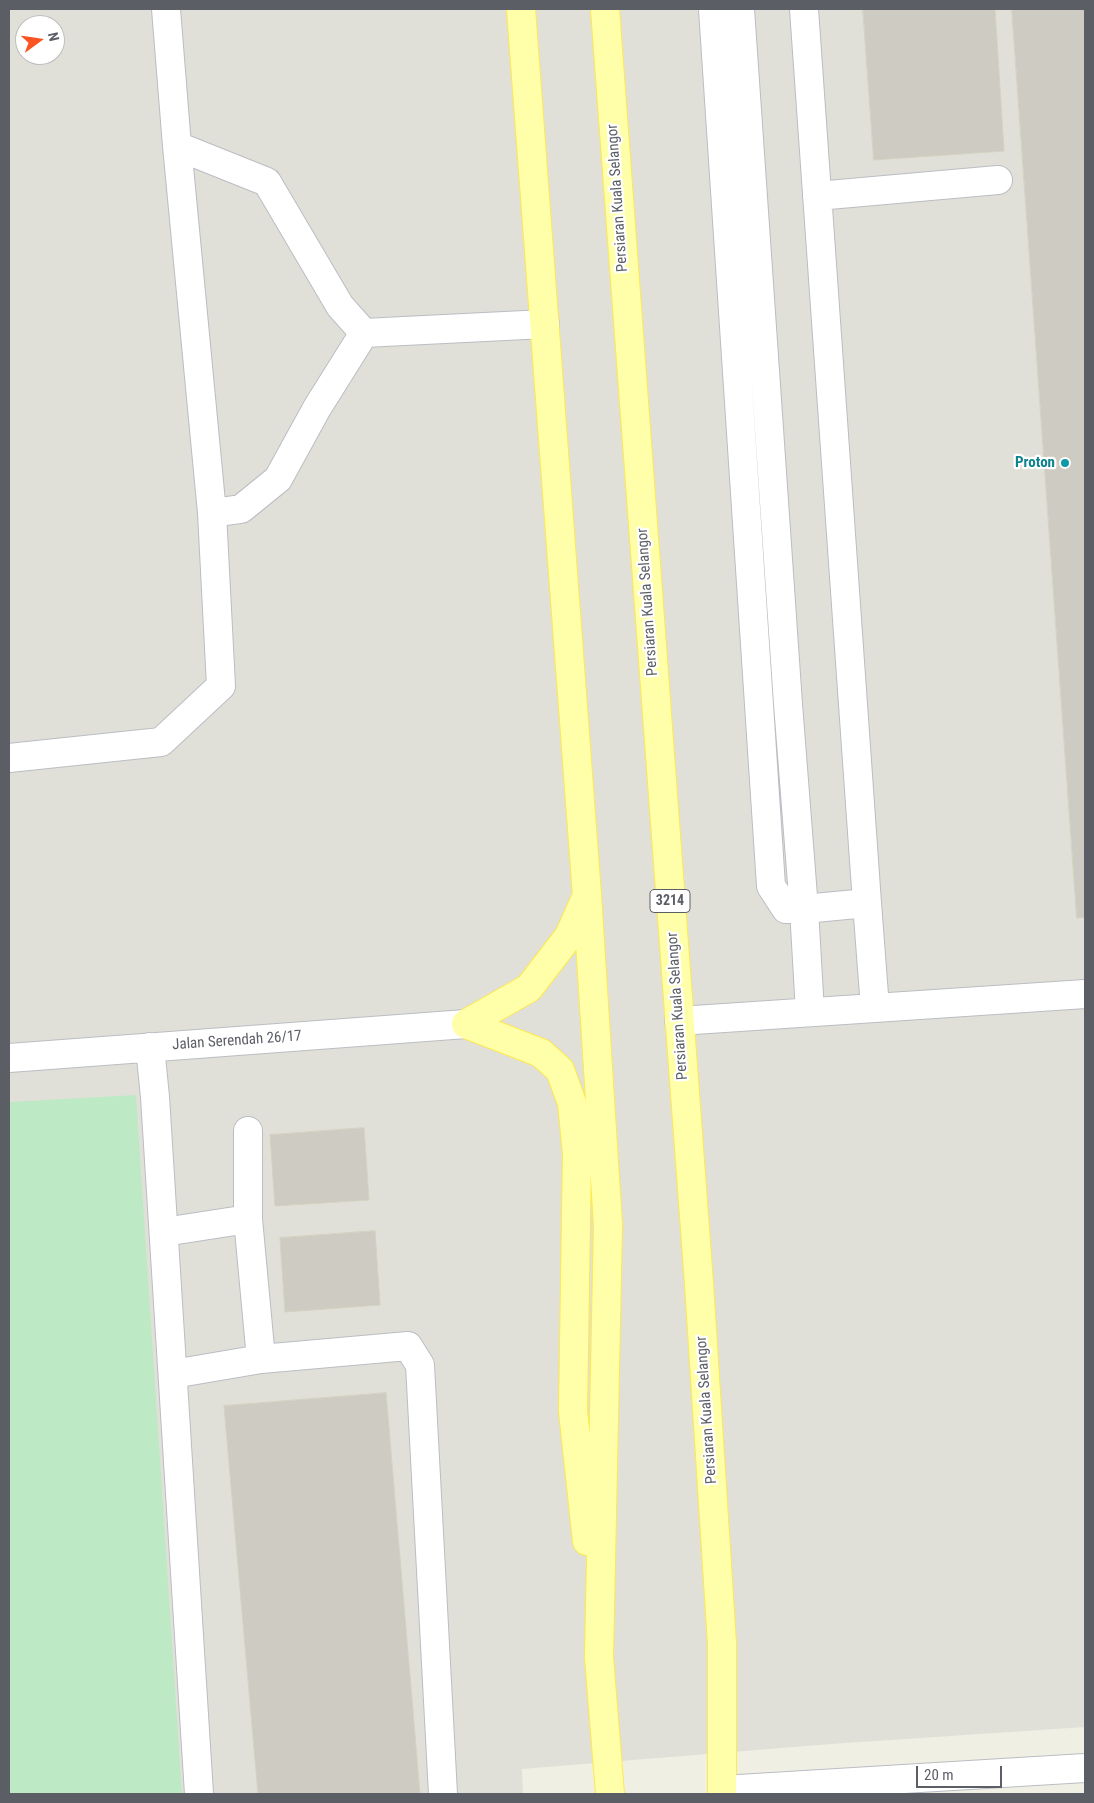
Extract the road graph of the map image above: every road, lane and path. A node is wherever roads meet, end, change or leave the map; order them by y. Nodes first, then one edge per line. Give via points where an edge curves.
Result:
1 (166, 9) edge
2 (521, 9) edge
3 (604, 9) edge
4 (713, 9) edge
5 (740, 9) edge
6 (804, 9) edge
7 (177, 146) junction
8 (998, 180) dead end
9 (818, 196) junction
10 (545, 324) junction
11 (364, 333) junction
12 (212, 513) junction
13 (9, 758) edge
14 (587, 895) junction
15 (867, 903) junction
16 (804, 909) junction
17 (1085, 994) edge
18 (875, 1008) junction
19 (810, 1012) junction
20 (679, 1021) junction
21 (466, 1024) junction
22 (150, 1047) junction
23 (9, 1058) edge
24 (248, 1131) dead end
25 (248, 1219) junction
26 (164, 1232) junction
27 (261, 1359) junction
28 (173, 1374) junction
29 (599, 1657) junction
30 (1085, 1768) edge
31 (722, 1792) edge
32 (200, 1794) edge
33 (444, 1794) edge
34 (610, 1794) edge

1 - 7 street
2 - 10 main road
3 - 20 main road, Persiaran Kuala Selangor / 3214
4 - 16 street via 771,886 786,909
5 - 16 street
6 - 9 street
7 - 11 street via 268,182 340,306
7 - 12 street
8 - 9 street
9 - 15 street
10 - 11 street
10 - 14 main road
11 - 12 street via 278,479 241,509
12 - 13 street via 221,686 162,742
14 - 21 main road via 569,936 529,988
14 - 29 main road via 608,1225
15 - 16 street
15 - 18 street
16 - 19 street
17 - 18 street
18 - 19 street
19 - 20 street
20 - 31 main road, Persiaran Kuala Selangor / 3214 via 722,1644
21 - 22 street, Jalan Serendah 26/17
21 - 29 main road via 541,1053 560,1070 572,1103 577,1154 573,1411
22 - 23 street, Jalan Serendah 26/17
22 - 26 street
24 - 25 street
25 - 26 street
25 - 27 street
26 - 28 street
27 - 28 street
27 - 33 street via 408,1346 420,1366
28 - 32 street
29 - 34 main road
30 - 31 street

